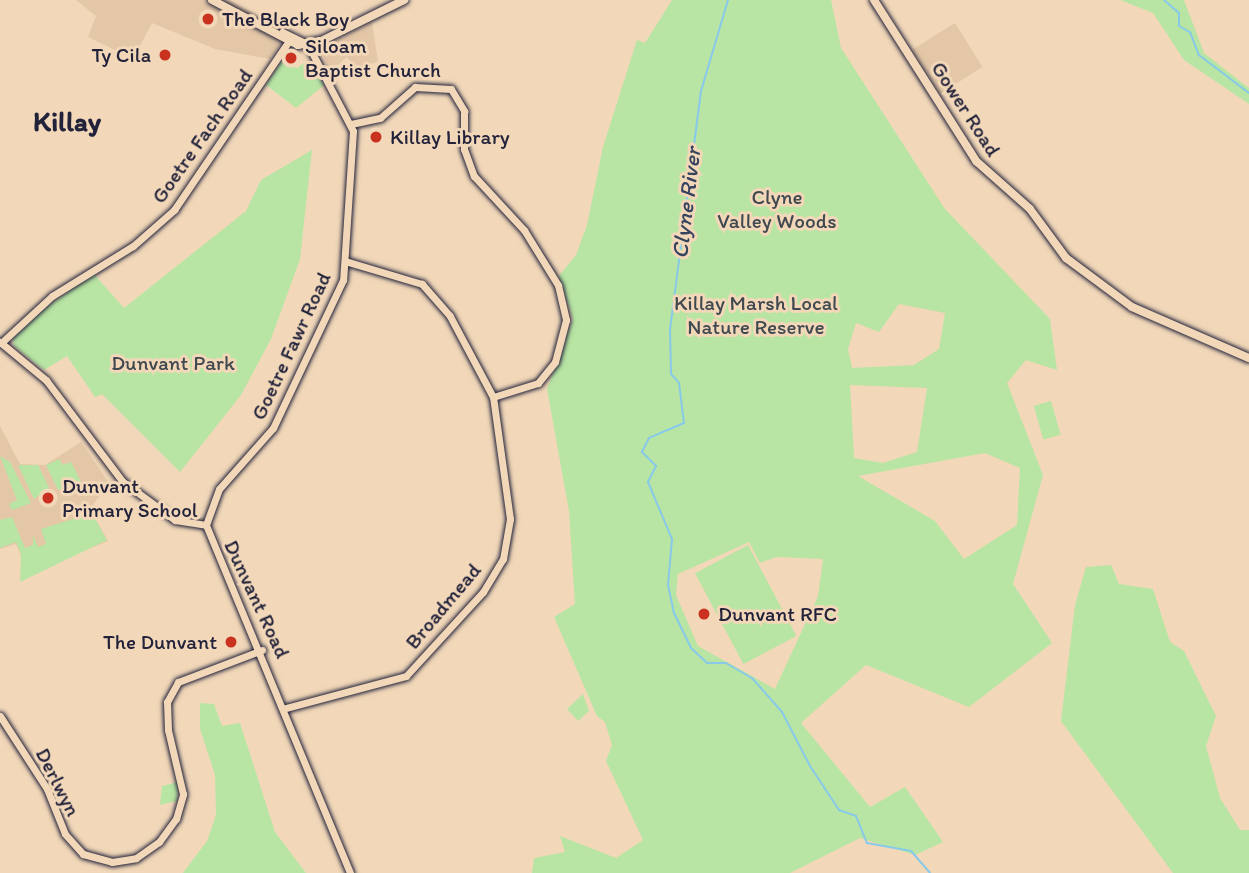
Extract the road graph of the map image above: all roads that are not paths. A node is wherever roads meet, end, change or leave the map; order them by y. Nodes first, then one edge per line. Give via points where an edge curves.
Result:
1 (212, 0) edge
2 (404, 0) edge
3 (874, 0) edge
4 (250, 19) junction
5 (289, 41) junction
6 (308, 45) junction
7 (351, 124) junction
8 (345, 261) junction
9 (0, 343) edge
10 (1249, 358) edge
11 (493, 397) junction
12 (206, 524) junction
13 (262, 650) junction
14 (286, 708) junction
15 (0, 716) edge
16 (350, 873) edge

1 - 4 main road
2 - 6 main road
3 - 10 main road, Gower Road via 976,161 1030,209 1066,258 1132,307
4 - 5 main road
4 - 6 main road
5 - 6 main road
5 - 9 street, Goetre Fach Road via 174,210 132,246 52,296
6 - 7 street
7 - 8 street, Goetre Fawr Road
7 - 11 street via 380,118 415,87 451,89 464,111 466,156 474,176 524,230 558,285 566,320 555,362 538,383
8 - 11 street, Broadmead via 425,286 450,316
8 - 12 street, Goetre Fawr Road via 336,298 273,428 219,489
9 - 12 street, Dunvant Road via 46,380 122,481 175,520
11 - 14 street, Broadmead via 510,519 503,559 483,593 407,676
12 - 13 street, Dunvant Road
13 - 14 street, Dunvant Road
13 - 15 street, Derlwyn via 178,682 167,702 168,730 183,794 176,819 159,842 136,858 112,862 83,853 65,834 47,789
14 - 16 street, Dunvant Road

